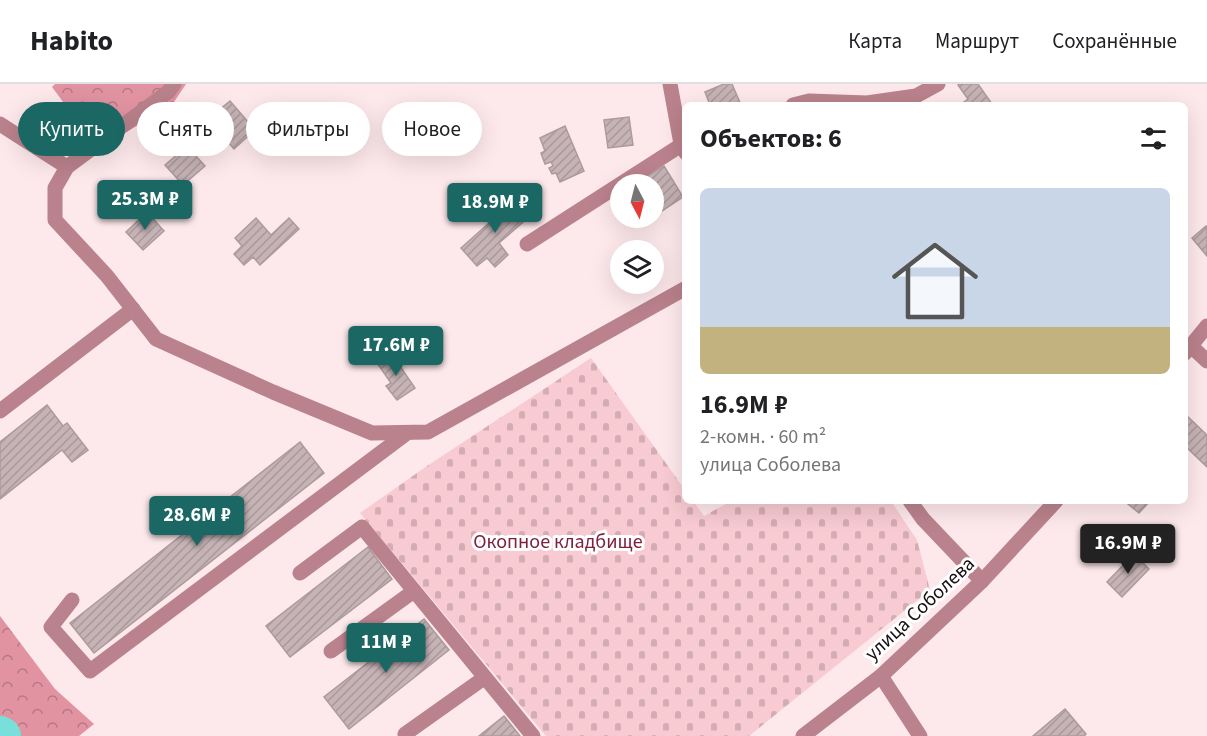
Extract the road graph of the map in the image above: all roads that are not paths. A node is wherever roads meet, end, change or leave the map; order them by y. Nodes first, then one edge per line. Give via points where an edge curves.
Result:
1 (174, 84) edge
2 (670, 84) edge
3 (938, 84) edge
4 (805, 102) edge
5 (838, 102) edge
6 (874, 102) edge
7 (0, 124) edge
8 (682, 137) edge
9 (682, 147) edge
10 (67, 167) junction
11 (527, 244) dead end
12 (682, 290) edge
13 (133, 309) junction
14 (1207, 326) edge
15 (1188, 350) edge
16 (1207, 361) edge
17 (0, 411) edge
18 (406, 433) junction
19 (912, 504) edge
20 (1053, 504) edge
21 (300, 573) dead end
22 (982, 581) junction
23 (414, 591) junction
24 (72, 600) dead end
25 (331, 651) dead end
26 (881, 676) junction
27 (484, 678) junction
28 (405, 734) dead end
29 (532, 736) edge
30 (803, 736) edge
31 (920, 736) edge

1 - 10 street
2 - 8 street
3 - 6 street via 916,96
4 - 5 street
7 - 10 street
9 - 11 street
10 - 13 street via 55,188 55,220
12 - 18 street via 428,432
13 - 17 street
13 - 18 street via 156,339 372,433
14 - 15 street
15 - 16 street
18 - 24 street via 90,671 51,627
19 - 22 street
20 - 22 street, улица Соболева
21 - 23 street via 362,527
22 - 26 street, улица Соболева
23 - 25 street
23 - 27 street
26 - 30 street, улица Соболева
26 - 31 street
27 - 28 street
27 - 29 street

